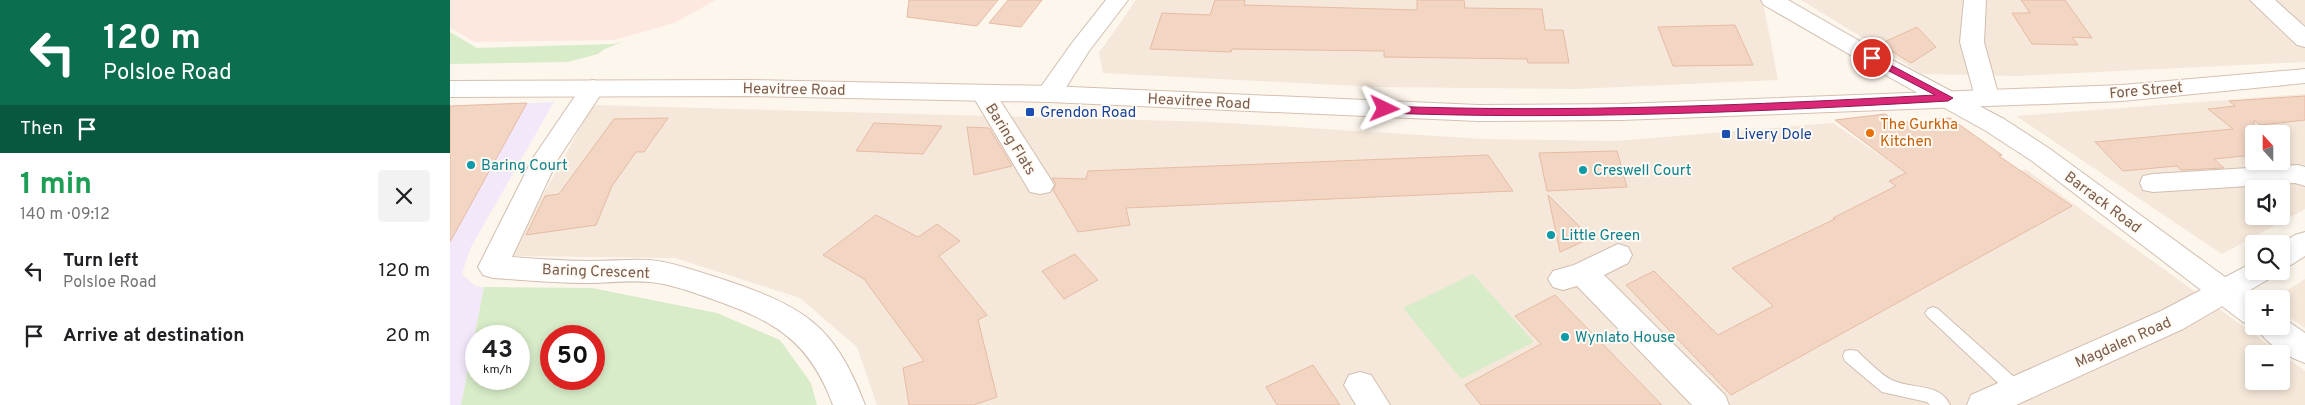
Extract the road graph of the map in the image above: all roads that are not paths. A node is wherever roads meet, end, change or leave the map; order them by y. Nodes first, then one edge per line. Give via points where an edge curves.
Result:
1 (1117, 0) edge
2 (1772, 0) edge
3 (1975, 0) edge
4 (2261, 0) edge
5 (2305, 40) edge
6 (2305, 76) edge
7 (593, 88) junction
8 (450, 89) edge
9 (983, 93) junction
10 (1049, 94) junction
11 (1987, 97) junction
12 (1948, 98) junction
13 (2305, 177) edge
14 (2152, 183) dead end
15 (1040, 185) dead end
16 (2305, 242) edge
17 (2290, 251) edge
18 (1618, 255) dead end
19 (2245, 279) edge
20 (2223, 292) junction
21 (2245, 308) edge
22 (1933, 313) dead end
23 (2284, 335) edge
24 (2305, 350) edge
25 (1851, 356) dead end
26 (2017, 390) junction
27 (849, 405) edge
28 (1713, 405) edge
29 (1942, 405) edge
30 (1983, 405) edge

1 - 10 street
2 - 12 street, Barrack Road
3 - 11 street via 1972,42
4 - 5 street
6 - 11 street, Fore Street via 2122,93
7 - 8 street, Heavitree Road
7 - 9 street, Heavitree Road
7 - 27 street, Baring Crescent via 546,158 493,267 589,272 651,271 748,299 781,314 808,334 838,373
9 - 10 street, Heavitree Road
9 - 15 street, Baring Flats
10 - 12 street, Heavitree Road via 1478,113 1752,109
11 - 12 street, Fore Street
12 - 20 street, Barrack Road via 2041,155
13 - 14 street via 2298,174
16 - 17 street
18 - 28 street via 1573,276
19 - 20 street, Magdalen Road
20 - 21 street, Barrack Road
20 - 26 street, Magdalen Road via 2172,320
22 - 26 lane
23 - 24 street
25 - 29 lane via 1888,387 1931,396
26 - 30 street, Magdalen Road

